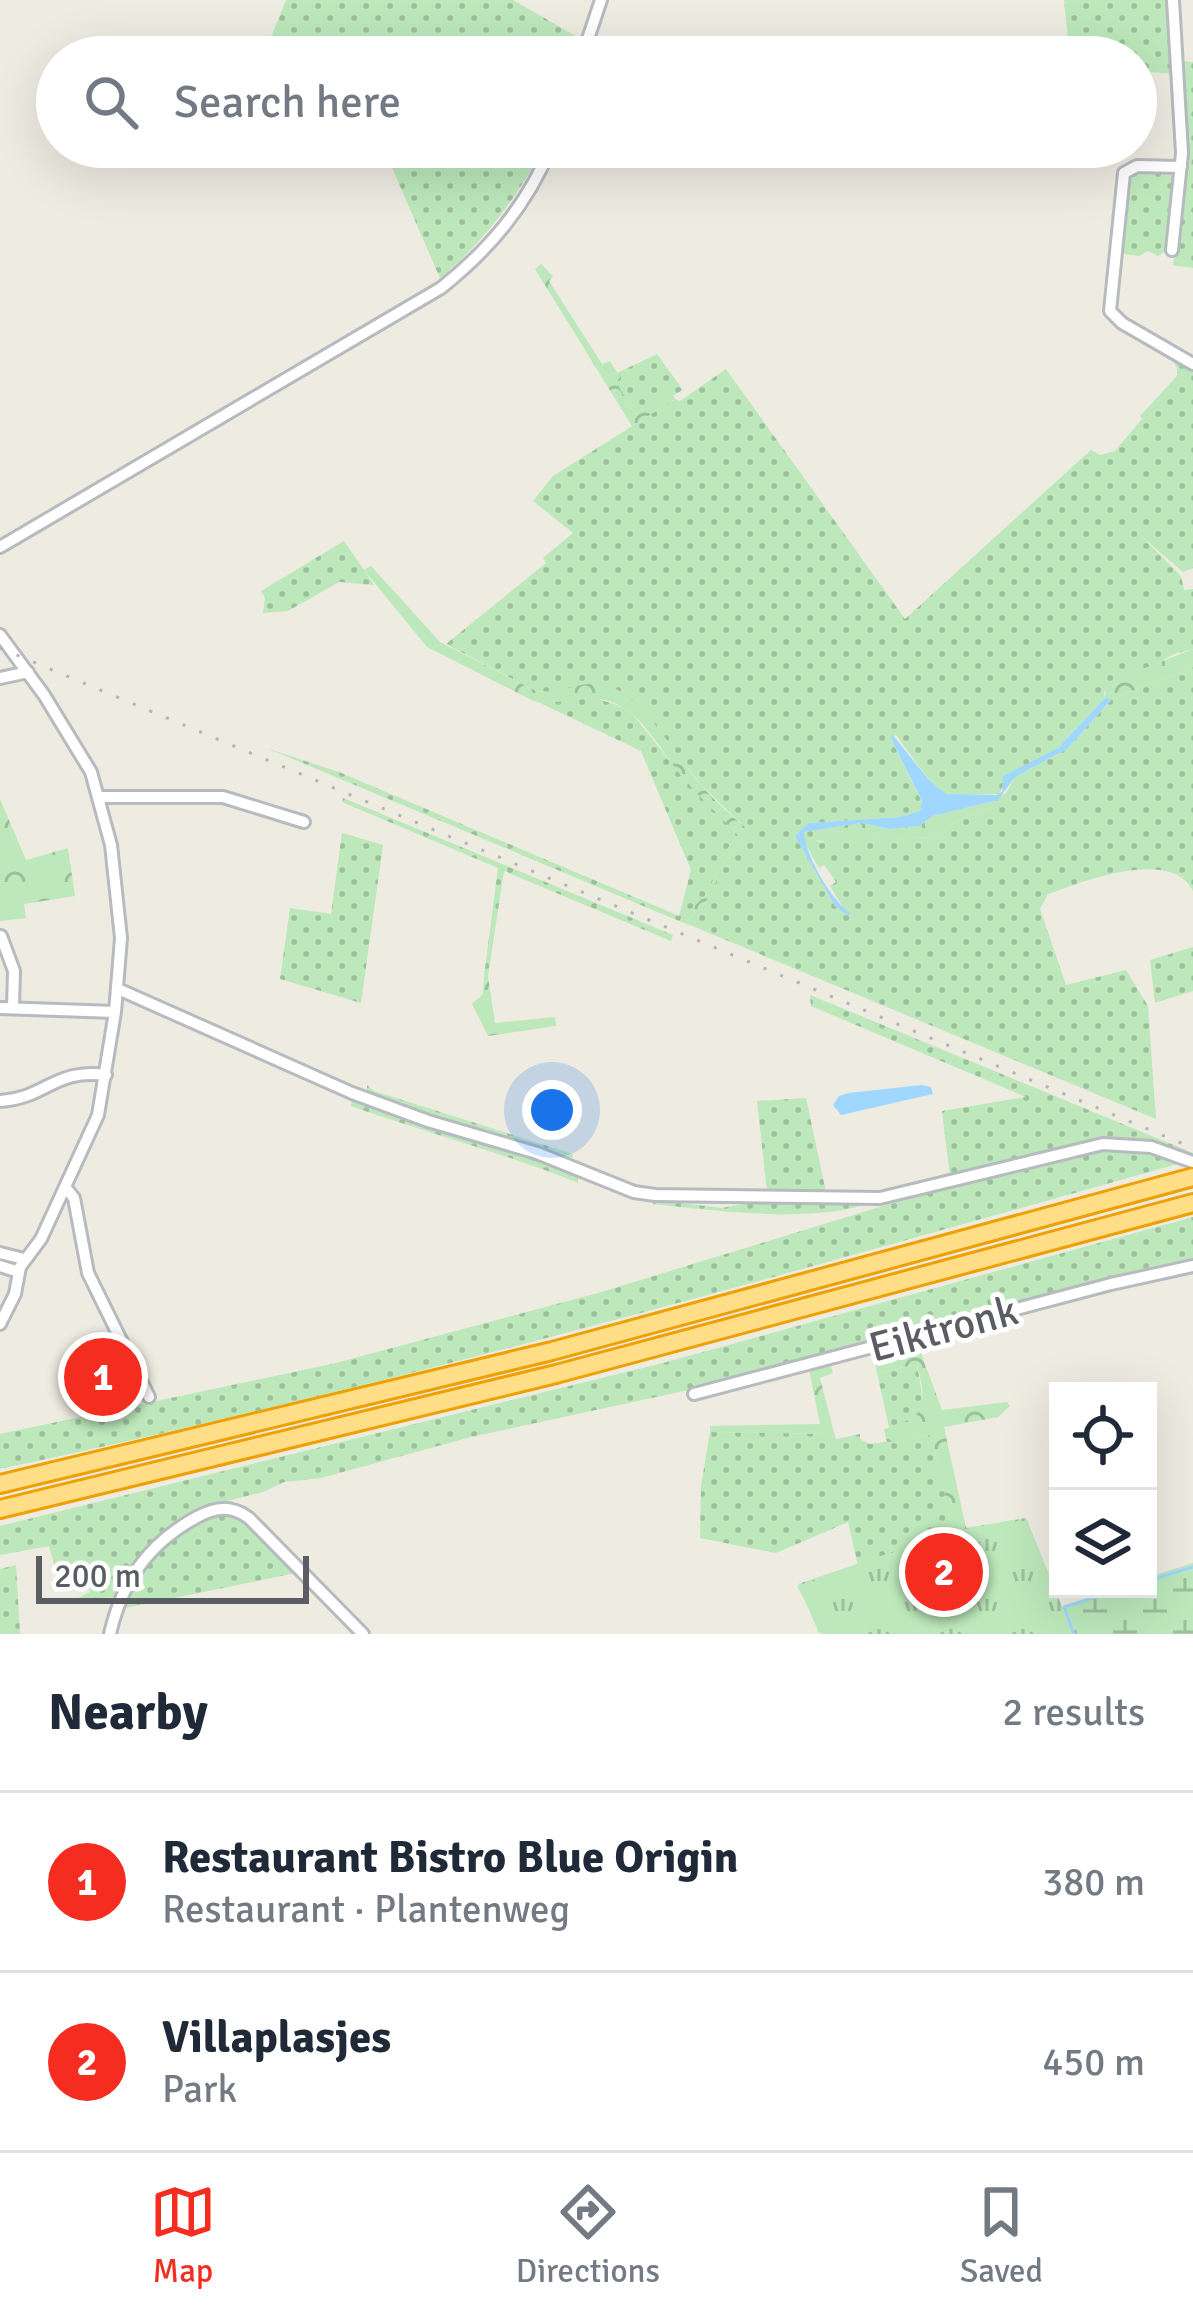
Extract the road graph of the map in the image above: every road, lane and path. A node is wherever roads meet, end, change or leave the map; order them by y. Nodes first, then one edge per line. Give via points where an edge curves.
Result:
1 (602, 0) edge
2 (1173, 0) edge
3 (589, 36) edge
4 (1157, 166) edge
5 (1181, 166) junction
6 (540, 168) edge
7 (1133, 168) edge
8 (1172, 250) dead end
9 (1193, 364) edge
10 (0, 547) edge
11 (0, 635) edge
12 (28, 672) junction
13 (0, 678) edge
14 (100, 797) junction
15 (304, 822) dead end
16 (2, 936) edge
17 (118, 988) junction
18 (7, 1008) edge
19 (116, 1012) junction
20 (106, 1075) junction
21 (0, 1101) edge
22 (1193, 1162) edge
23 (1193, 1177) edge
24 (65, 1187) junction
25 (1193, 1203) edge
26 (0, 1253) edge
27 (0, 1266) edge
28 (22, 1266) junction
29 (1193, 1266) edge
30 (0, 1324) edge
31 (694, 1394) dead end
32 (148, 1396) dead end
33 (0, 1484) edge
34 (0, 1509) edge
35 (110, 1634) edge
36 (363, 1634) edge

1 - 3 street
2 - 5 street
4 - 5 street
5 - 8 street
6 - 10 street via 512,219 467,267
7 - 9 street via 1124,173 1109,310
11 - 12 street
12 - 13 street
12 - 14 street via 86,759
14 - 15 street via 223,797
14 - 17 street via 120,904
16 - 18 street via 14,971
17 - 19 street
17 - 22 street via 352,1093 634,1192 880,1198 1103,1144
18 - 19 street
19 - 20 street
20 - 21 street via 60,1076
20 - 24 street via 93,1129
23 - 33 highway via 552,1351
24 - 28 street
24 - 32 street via 88,1273
25 - 34 highway via 556,1375
26 - 28 street
27 - 28 street
28 - 30 street
29 - 31 street, Eiktronk
35 - 36 street via 118,1601 149,1551 209,1510 225,1508 249,1519

